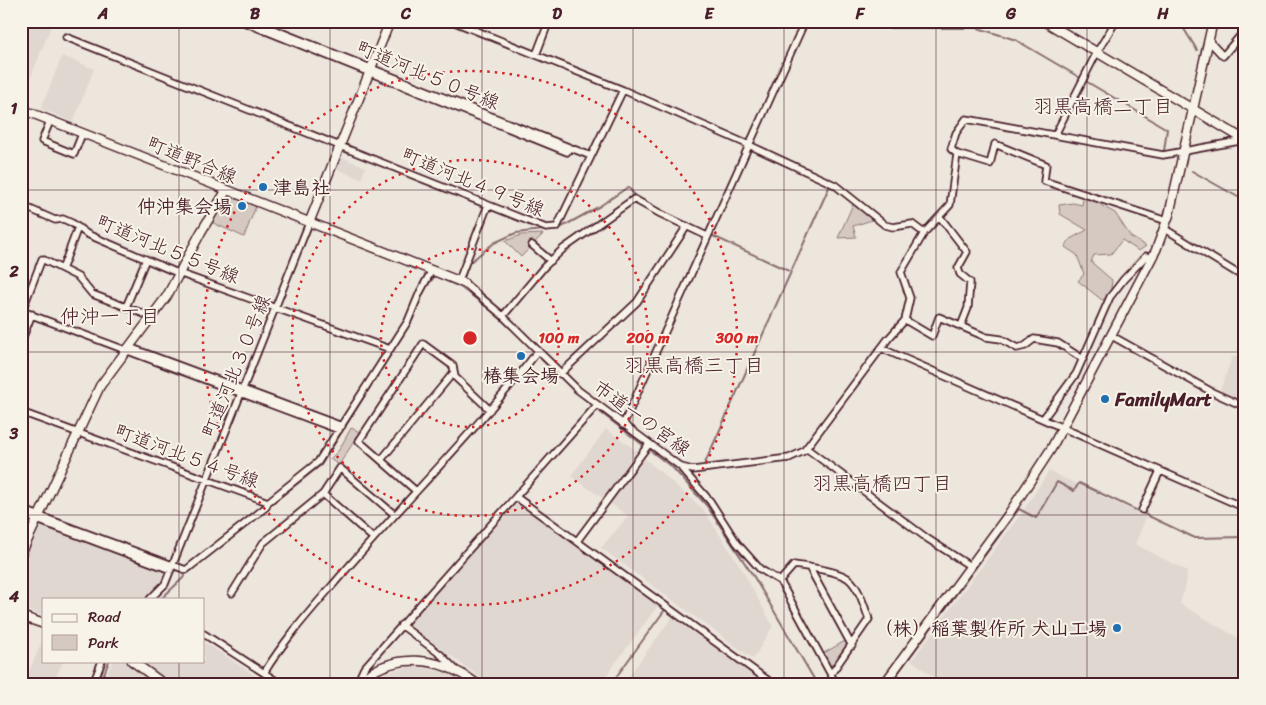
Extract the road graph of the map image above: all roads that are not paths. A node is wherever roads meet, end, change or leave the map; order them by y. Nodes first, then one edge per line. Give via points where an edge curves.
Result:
1 (241, 21) edge
2 (253, 21) edge
3 (390, 21) edge
4 (452, 21) edge
5 (549, 21) edge
6 (805, 21) edge
7 (887, 21) edge
8 (951, 21) edge
9 (1044, 21) edge
10 (1116, 21) edge
11 (1213, 21) edge
12 (1245, 30) edge
13 (66, 37) dead end
14 (1209, 41) junction
15 (1097, 52) junction
16 (536, 55) junction
17 (370, 71) junction
18 (623, 90) junction
19 (21, 109) edge
20 (1194, 110) junction
21 (50, 121) junction
22 (82, 134) junction
23 (1055, 135) junction
24 (1245, 140) edge
25 (749, 144) junction
26 (340, 146) junction
27 (1184, 152) junction
28 (958, 154) junction
29 (591, 156) junction
30 (226, 191) junction
31 (21, 205) edge
32 (488, 205) junction
33 (940, 217) junction
34 (1168, 220) junction
35 (309, 223) junction
36 (688, 226) junction
37 (78, 227) junction
38 (1165, 229) junction
39 (924, 233) junction
40 (708, 236) junction
41 (532, 245) dead end
42 (1152, 258) junction
43 (146, 259) junction
44 (551, 261) junction
45 (63, 267) junction
46 (432, 270) junction
47 (179, 273) junction
48 (1245, 278) edge
49 (461, 282) junction
50 (126, 307) junction
51 (275, 307) junction
52 (26, 312) edge
53 (503, 316) junction
54 (152, 317) junction
55 (906, 320) junction
56 (961, 326) junction
57 (21, 330) edge
58 (1112, 336) junction
59 (21, 342) edge
60 (127, 348) junction
61 (883, 349) junction
62 (390, 350) junction
63 (538, 351) junction
64 (1083, 359) junction
65 (454, 372) junction
66 (560, 374) junction
67 (242, 391) junction
68 (597, 405) junction
69 (1245, 407) edge
70 (490, 410) junction
71 (21, 412) edge
72 (1043, 419) junction
73 (623, 425) junction
74 (340, 428) junction
75 (1063, 429) junction
76 (77, 432) junction
77 (649, 444) junction
78 (806, 448) junction
79 (381, 460) junction
80 (681, 467) junction
81 (1160, 471) junction
82 (207, 480) junction
83 (416, 491) junction
84 (323, 494) junction
85 (516, 497) junction
86 (268, 502) junction
87 (1245, 508) edge
88 (21, 509) edge
89 (1142, 510) dead end
90 (21, 514) edge
91 (394, 515) junction
92 (38, 518) junction
93 (373, 538) junction
94 (577, 541) junction
95 (21, 554) edge
96 (970, 566) junction
97 (172, 568) junction
98 (809, 568) junction
99 (780, 581) junction
100 (232, 593) dead end
101 (151, 598) edge
102 (21, 616) edge
103 (42, 623) edge
104 (401, 625) junction
105 (205, 635) edge
106 (852, 646) junction
107 (102, 662) edge
108 (133, 662) edge
109 (454, 668) junction
110 (264, 673) junction
111 (831, 674) junction
112 (357, 683) edge
113 (93, 684) edge
114 (164, 684) edge
115 (281, 684) edge
116 (477, 684) edge
117 (773, 684) edge
118 (836, 684) edge
119 (884, 684) edge

1 - 17 street
2 - 17 street, 町道河北５０号線
3 - 17 street
4 - 16 street
5 - 16 street
6 - 25 street
7 - 8 street
9 - 15 street
10 - 15 street
11 - 14 street
12 - 14 street via 1223,56
13 - 26 street, 町道河北４９号線
14 - 20 street
15 - 20 street
15 - 23 street
16 - 18 street
17 - 26 street
17 - 29 street, 町道河北５０号線
18 - 25 street
18 - 29 street, 町道河北４９号線
19 - 21 street, 町道野合線
20 - 24 street
20 - 27 street
21 - 22 street, 町道野合線
21 - 22 street via 42,141 74,154
22 - 30 street, 町道野合線
23 - 27 street via 1163,155
23 - 28 street via 966,119 956,133 951,149
24 - 27 street
25 - 39 street via 835,185 885,225 912,224
25 - 40 street
26 - 32 street, 町道河北４９号線
26 - 35 street
27 - 34 street
28 - 33 street via 950,205
28 - 34 street via 990,164 995,144 1046,165 1044,181
29 - 32 street, 町道河北４９号線 via 559,224 554,228 546,228
30 - 35 street, 町道野合線
30 - 47 street
31 - 37 street, 町道河北５５号線
32 - 49 street
33 - 39 street
33 - 56 street via 967,252 958,268 970,282 971,290
34 - 38 street
35 - 46 street, 町道野合線
35 - 51 street, 町道河北３０号線
36 - 40 street
36 - 44 street via 634,199
36 - 66 street via 637,302
37 - 43 street, 町道河北５５号線 via 87,234
37 - 45 street
38 - 42 street
38 - 48 street
39 - 55 street via 901,272 910,298
40 - 73 street
41 - 44 street
42 - 58 street
42 - 64 street via 1146,256 1110,297
43 - 47 street, 町道河北５５号線
43 - 50 street
44 - 53 street
45 - 50 street via 78,277 92,294
45 - 52 street via 42,259
46 - 49 street, 町道野合線
46 - 62 street, 町道河北５４号線
47 - 51 street, 町道河北５５号線
47 - 54 street
49 - 53 street, 市道一の宮線
50 - 54 street
51 - 62 street, 町道河北５５号線
51 - 67 street, 町道河北３０号線
52 - 57 street
52 - 59 street
52 - 60 street
53 - 63 street, 市道一の宮線
54 - 60 street
55 - 56 street via 932,336 939,317
55 - 61 street, 市道一の宮線
56 - 64 street via 986,337 1001,339 1017,348 1034,338 1050,340
58 - 69 street
58 - 75 street
60 - 67 street
60 - 76 street via 100,386
61 - 72 street
61 - 78 street, 市道一の宮線
62 - 74 street, 町道河北５４号線
63 - 66 street, 市道一の宮線
63 - 70 street
64 - 72 street
65 - 70 street via 454,377
65 - 79 street
65 - 79 street via 453,366 423,344 359,441
66 - 68 street, 市道一の宮線
67 - 74 street
67 - 82 street, 町道河北３０号線
68 - 73 street, 市道一の宮線
68 - 85 street
70 - 83 street
71 - 76 street, 町道河北５４号線
72 - 75 street
73 - 77 street, 市道一の宮線
74 - 86 street, 町道河北５４号線 via 318,462
75 - 81 street
75 - 96 street via 1008,515
76 - 82 street, 町道河北５４号線
76 - 92 street
77 - 80 street, 市道一の宮線
77 - 94 street
78 - 80 street, 市道一の宮線 via 789,458 693,470
78 - 96 street via 928,539
79 - 83 street
80 - 99 street via 710,501 737,543 760,569
81 - 87 street
81 - 89 street
82 - 86 street, 町道河北５４号線
82 - 97 street, 町道河北３０号線
83 - 91 street
84 - 91 street via 340,468
84 - 93 street
84 - 100 street via 263,543
85 - 94 street
85 - 104 street
86 - 97 street via 266,507 186,570
88 - 92 street
90 - 92 street
91 - 93 street
92 - 95 street
92 - 97 street
93 - 110 street via 289,636
94 - 117 street
96 - 119 street
97 - 101 street, 町道河北３０号線 via 164,587
98 - 99 street via 794,565
98 - 106 street
98 - 106 street via 849,579 863,602 869,619
99 - 111 street
102 - 103 street
104 - 109 street
104 - 112 street via 364,668
105 - 110 street
106 - 111 street
107 - 113 street
108 - 114 street
109 - 112 street via 430,661 402,661 377,669
109 - 116 street
110 - 115 street
111 - 118 street

